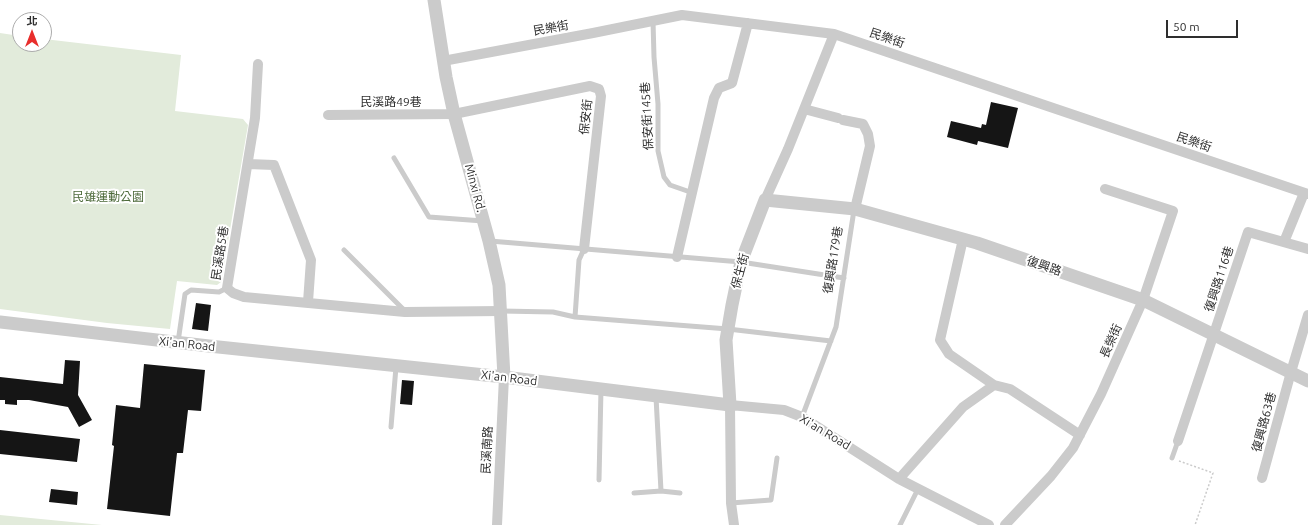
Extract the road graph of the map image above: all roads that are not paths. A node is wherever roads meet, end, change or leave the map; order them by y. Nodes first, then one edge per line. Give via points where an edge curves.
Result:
1 (434, 0) edge
2 (653, 20) junction
3 (748, 23) junction
4 (834, 34) junction
5 (443, 61) junction
6 (258, 64) dead end
7 (804, 109) junction
8 (454, 114) junction
9 (328, 115) dead end
10 (394, 158) dead end
11 (248, 164) junction
12 (1105, 189) dead end
13 (693, 193) junction
14 (1306, 193) edge
15 (765, 200) junction
16 (855, 209) junction
17 (484, 222) junction
18 (963, 239) junction
19 (489, 241) junction
20 (1284, 242) junction
21 (584, 249) junction
22 (1308, 249) edge
23 (344, 250) dead end
24 (677, 257) junction
25 (741, 262) junction
26 (844, 278) junction
27 (228, 288) junction
28 (1143, 300) junction
29 (308, 302) junction
30 (501, 310) junction
31 (405, 312) junction
32 (1308, 315) edge
33 (575, 317) junction
34 (0, 322) edge
35 (728, 330) junction
36 (1215, 334) junction
37 (830, 341) junction
38 (178, 342) junction
39 (396, 366) junction
40 (1291, 372) junction
41 (504, 377) junction
42 (1308, 381) edge
43 (994, 385) junction
44 (601, 389) junction
45 (656, 396) junction
46 (730, 405) junction
47 (802, 417) junction
48 (391, 427) dead end
49 (1080, 435) junction
50 (1178, 440) joint
51 (777, 458) dead end
52 (1172, 458) road end
53 (1262, 478) dead end
54 (899, 479) junction
55 (599, 480) dead end
56 (918, 489) junction
57 (661, 491) junction
58 (634, 493) dead end
59 (680, 493) dead end
60 (731, 503) junction
61 (497, 525) edge
62 (734, 525) edge
63 (900, 525) edge
64 (989, 525) edge
65 (1005, 525) edge

1 - 5 street, Minxi Rd.
2 - 3 street, 民樂街 via 682,15
2 - 5 street, 民樂街
2 - 13 lane, 保安街145巷 via 658,151 664,177 670,185
3 - 4 street, 民樂街
3 - 13 street via 732,83 719,88 714,98
4 - 7 street, 保生街
4 - 14 street, 民樂街
5 - 8 street, Minxi Rd.
6 - 11 street, 民溪路5巷 via 255,118
7 - 15 street, 保生街
7 - 16 street, 復興路179巷 via 863,124 870,146
8 - 9 street, 民溪路49巷
8 - 17 street, Minxi Rd.
8 - 21 street, 保安街 via 590,86 599,89 602,96
10 - 17 lane via 429,217
11 - 27 street, 民溪路5巷
11 - 29 street via 274,165 312,260
12 - 28 street, 長榮街 via 1173,210
13 - 24 street
14 - 20 street
15 - 16 street, 復興路
15 - 25 street, 保生街
16 - 18 street, 復興路
16 - 26 lane, 復興路179巷
17 - 19 street, Minxi Rd.
18 - 28 street, 復興路
18 - 43 street via 940,340 949,354
19 - 21 lane
19 - 30 street, Minxi Rd.
20 - 22 street
20 - 36 street, 復興路116巷 via 1248,232
21 - 24 lane
21 - 33 lane via 579,260
23 - 31 lane
24 - 25 lane
25 - 26 lane
25 - 35 street, 保生街
26 - 37 lane, 復興路179巷 via 836,327
27 - 29 street, 民溪路5巷 via 233,294 244,297
27 - 38 lane via 218,292 191,290 185,294
28 - 36 street, 復興路
28 - 49 street, 長榮街
29 - 31 street, 民溪路5巷
30 - 31 street, 民溪路5巷
30 - 33 lane via 553,312
30 - 41 street, Minxi Rd.
32 - 40 street, 復興路63巷
33 - 35 lane
34 - 38 street, Xi'an Road
35 - 37 lane
35 - 46 street, 保生街 via 726,340
36 - 40 street, 復興路
36 - 50 street, 復興路116巷
37 - 47 lane, 復興路179巷
38 - 39 street, Xi'an Road
39 - 41 street, Xi'an Road
39 - 48 lane
40 - 42 street, 復興路
40 - 53 street, 復興路63巷
41 - 44 street, Xi'an Road
41 - 61 street, 民溪南路
43 - 49 street via 1010,389
43 - 54 street via 963,407
44 - 45 street, Xi'an Road
44 - 55 lane
45 - 46 street, Xi'an Road
45 - 57 lane
46 - 47 street, Xi'an Road via 784,410
46 - 60 street, 保生街
47 - 54 street, Xi'an Road
49 - 65 street, 長榮街 via 1051,476
50 - 52 lane
51 - 60 lane via 771,500
54 - 56 street, Xi'an Road
56 - 63 lane
56 - 64 street, Xi'an Road
57 - 58 lane
57 - 59 lane
60 - 62 street, 保生街

